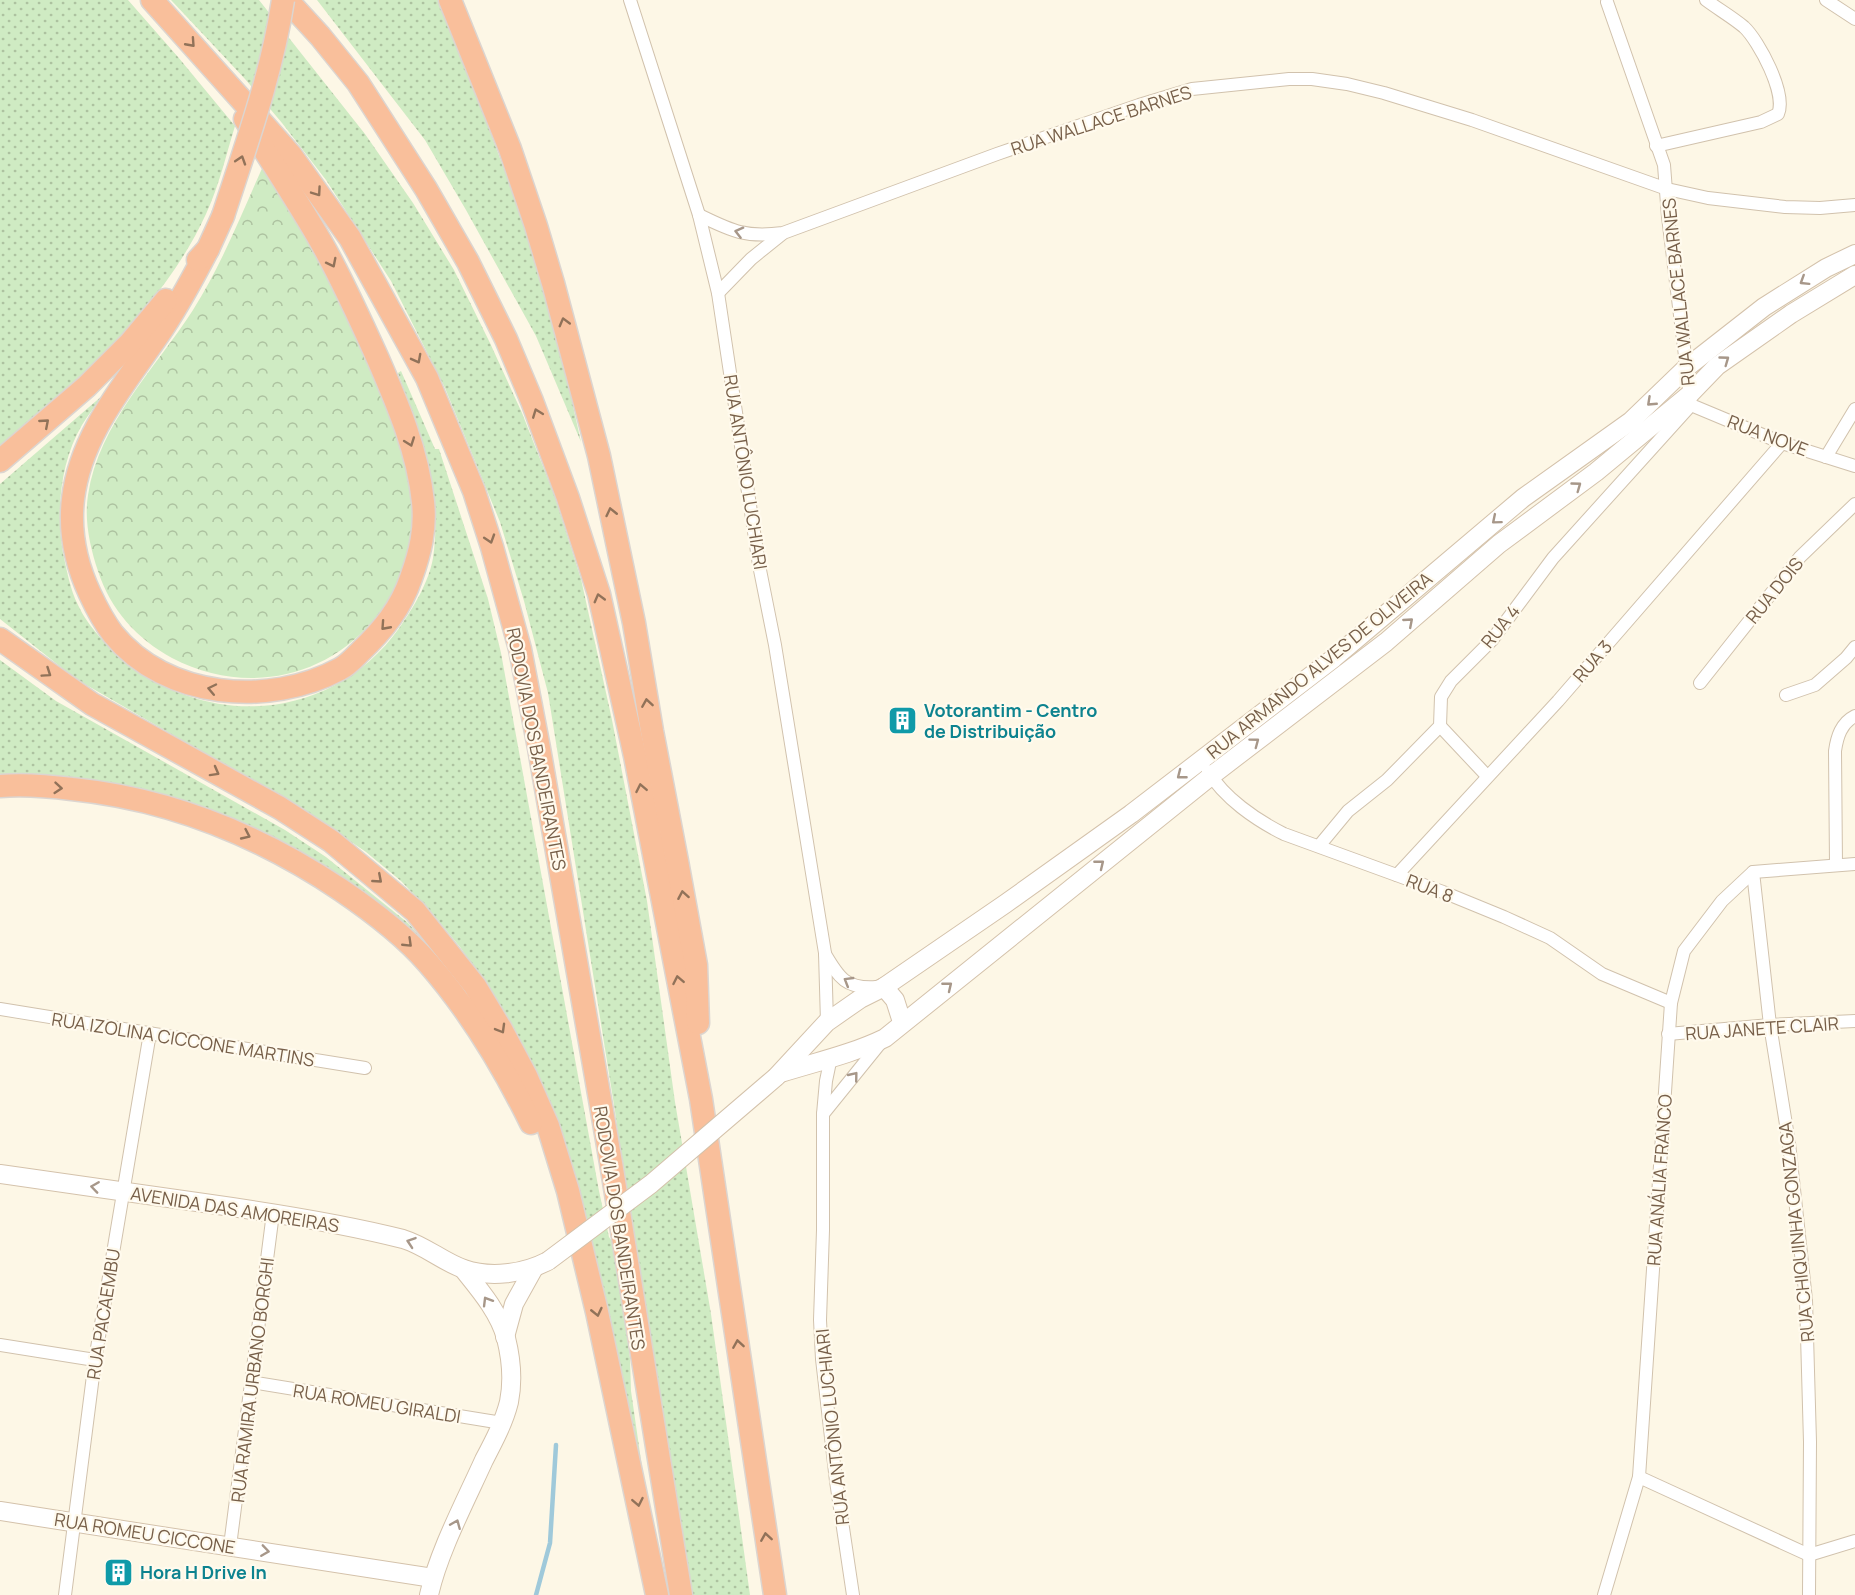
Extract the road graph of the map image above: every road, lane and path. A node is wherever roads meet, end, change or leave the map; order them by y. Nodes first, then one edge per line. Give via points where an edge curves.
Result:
1 (152, 0) edge
2 (285, 0) edge
3 (450, 0) edge
4 (630, 0) edge
5 (1706, 0) edge
6 (1826, 0) edge
7 (1607, 2) dead end
8 (1855, 19) edge
9 (215, 70) junction
10 (1656, 146) junction
11 (1667, 189) junction
12 (1855, 205) edge
13 (699, 215) junction
14 (783, 234) junction
15 (208, 249) junction
16 (1855, 254) edge
17 (1855, 275) edge
18 (718, 293) junction
19 (1686, 368) junction
20 (1690, 400) junction
21 (1855, 409) edge
22 (1782, 443) junction
23 (1826, 457) junction
24 (0, 461) edge
25 (1855, 466) edge
26 (1855, 504) edge
27 (0, 639) edge
28 (1855, 646) edge
29 (1700, 682) dead end
30 (1786, 695) dead end
31 (1855, 716) edge
32 (1440, 726) junction
33 (1202, 759) junction
34 (1211, 776) junction
35 (1487, 776) junction
36 (0, 786) edge
37 (1319, 846) junction
38 (1836, 864) junction
39 (1855, 864) edge
40 (1753, 872) junction
41 (1397, 875) junction
42 (825, 952) junction
43 (884, 987) junction
44 (1671, 1003) junction
45 (0, 1009) edge
46 (1855, 1021) edge
47 (827, 1022) junction
48 (902, 1022) junction
49 (1770, 1025) junction
50 (150, 1033) junction
51 (1668, 1034) junction
52 (885, 1038) junction
53 (831, 1057) junction
54 (365, 1068) dead end
55 (778, 1075) junction
56 (701, 1099) junction
57 (823, 1114) junction
58 (0, 1174) edge
59 (122, 1191) junction
60 (273, 1213) junction
61 (584, 1255) junction
62 (541, 1265) junction
63 (463, 1269) junction
64 (506, 1337) junction
65 (0, 1345) edge
66 (95, 1360) junction
67 (251, 1382) junction
68 (502, 1424) junction
69 (1639, 1477) junction
70 (0, 1511) edge
71 (73, 1521) junction
72 (1855, 1541) edge
73 (230, 1546) junction
74 (1809, 1555) junction
75 (431, 1586) edge
76 (65, 1595) edge
77 (657, 1595) edge
78 (681, 1595) edge
79 (775, 1595) edge
80 (853, 1595) edge
81 (1604, 1595) edge
82 (1809, 1595) edge

1 -> 9 highway, RODOVIA DOS BANDEIRANTES
15 -> 2 highway, bridge via 250,132
56 -> 2 highway via 607,627 536,410 468,262 426,189 358,83
56 -> 3 highway via 696,965 611,508 536,226 510,149
4 - 13 street, RUA ANTÔNIO LUCHIARI
5 - 10 street via 1745,28 1755,41 1772,71 1781,103 1778,114 1761,122
6 - 8 street
7 - 10 street, RUA WALLACE BARNES
9 -> 15 highway via 322,243 358,313 414,452 423,501 425,526 420,554 405,597 391,620 344,668 287,687 229,693 192,685 153,668 113,634 95,606 74,549 73,498 83,456 101,416 183,297
9 -> 78 highway, RODOVIA DOS BANDEIRANTES via 290,154 350,238 427,378 474,491 492,547 520,649 539,748
10 - 11 street, RUA WALLACE BARNES via 1664,165
11 - 12 street, RUA WALLACE BARNES via 1785,207
11 - 14 street, RUA WALLACE BARNES via 1384,93 1347,84 1289,79 1192,89 1139,105
11 - 19 street, RUA WALLACE BARNES
14 -> 13 street, RUA WALLACE BARNES via 736,232
13 - 18 street, RUA ANTÔNIO LUCHIARI
14 - 18 street, RUA WALLACE BARNES
24 -> 15 highway via 130,343
16 -> 19 main road, RUA ARMANDO ALVES DE OLIVEIRA via 1764,307
20 -> 17 main road, RUA ARMANDO ALVES DE OLIVEIRA via 1717,366
18 - 42 street, RUA ANTÔNIO LUCHIARI via 759,565
19 - 20 street, RUA WALLACE BARNES
19 -> 33 main road, RUA ARMANDO ALVES DE OLIVEIRA via 1631,421 1523,498 1334,658
20 - 22 street, RUA NOVE
20 - 32 street, RUA 4 via 1553,558 1491,640 1452,681 1441,697
34 -> 20 main road, RUA ARMANDO ALVES DE OLIVEIRA via 1386,642 1499,544
21 - 23 street
22 - 23 street, RUA NOVE
22 - 35 street, RUA 3 via 1558,701
23 - 25 street, RUA NOVE
26 - 29 street, RUA DOIS via 1800,557
27 -> 61 highway via 92,704 323,836 414,911 475,986 526,1076 548,1126
28 - 30 street via 1815,685
31 - 38 street via 1842,727 1834,751
32 - 35 street
32 - 37 street via 1387,780 1348,811
33 - 34 street, RUA 8
33 -> 43 main road, RUA ARMANDO ALVES DE OLIVEIRA via 1061,864
34 - 37 street, RUA 8 via 1255,819
48 -> 34 main road, RUA ARMANDO ALVES DE OLIVEIRA
35 - 41 street, RUA 3
36 -> 61 highway via 104,792 194,814 240,832 357,900 427,962 485,1040 536,1134
37 - 41 street, RUA 8
38 - 39 street
38 - 40 street
40 - 44 street, RUA ANÁLIA FRANCO via 1734,887 1684,951
40 - 49 street, RUA CHIQUINHA GONZAGA
41 - 44 street, RUA 8 via 1526,926 1602,974
43 -> 42 street, RUA ANTÔNIO LUCHIARI via 860,988 849,983 837,975
42 - 47 street, RUA ANTÔNIO LUCHIARI
43 - 47 main road, RUA ARMANDO ALVES DE OLIVEIRA
43 - 48 main road via 895,1000
44 - 51 street, RUA ANÁLIA FRANCO
45 - 50 street, RUA IZOLINA CICCONE MARTINS
46 - 49 street, RUA JANETE CLAIR
47 - 53 main road
47 - 55 main road, RUA ARMANDO ALVES DE OLIVEIRA
48 - 52 main road, RUA ARMANDO ALVES DE OLIVEIRA
49 - 51 street, RUA JANETE CLAIR
49 - 74 street, RUA CHIQUINHA GONZAGA via 1789,1143 1806,1300
50 - 54 street, RUA IZOLINA CICCONE MARTINS
50 - 59 street, RUA PACAEMBU
51 - 69 street, RUA ANÁLIA FRANCO
52 - 53 main road, RUA ARMANDO ALVES DE OLIVEIRA
57 -> 52 street
53 - 55 main road, RUA ARMANDO ALVES DE OLIVEIRA
53 - 57 street, RUA ANTÔNIO LUCHIARI
55 - 62 main road, RUA ARMANDO ALVES DE OLIVEIRA, bridge via 651,1184
79 -> 56 highway
57 - 80 street, RUA ANTÔNIO LUCHIARI via 822,1359
59 -> 58 main road, AVENIDA DAS AMOREIRAS
59 - 60 main road, AVENIDA DAS AMOREIRAS
59 - 66 street, RUA PACAEMBU
63 -> 60 main road, AVENIDA DAS AMOREIRAS via 405,1240
60 - 67 street, RUA RAMIRA URBANO BORGHI
61 -> 77 highway
62 - 63 main road, AVENIDA DAS AMOREIRAS via 498,1274
62 - 64 main road, AVENIDA DAS AMOREIRAS via 514,1304
64 -> 63 main road, AVENIDA DAS AMOREIRAS via 483,1294
64 - 68 main road, AVENIDA DAS AMOREIRAS via 511,1385
65 - 66 street
66 - 71 street, RUA PACAEMBU
67 - 68 street, RUA ROMEU GIRALDI
67 - 73 street, RUA RAMIRA URBANO BORGHI
75 -> 68 main road, AVENIDA DAS AMOREIRAS
69 - 74 street
69 - 81 street, RUA ANÁLIA FRANCO
70 - 71 main road, RUA ROMEU CICCONE
71 - 73 main road, RUA ROMEU CICCONE
71 - 76 street, RUA PACAEMBU
72 - 74 street
73 -> 75 main road, RUA ROMEU CICCONE
74 - 82 street, RUA CHIQUINHA GONZAGA

